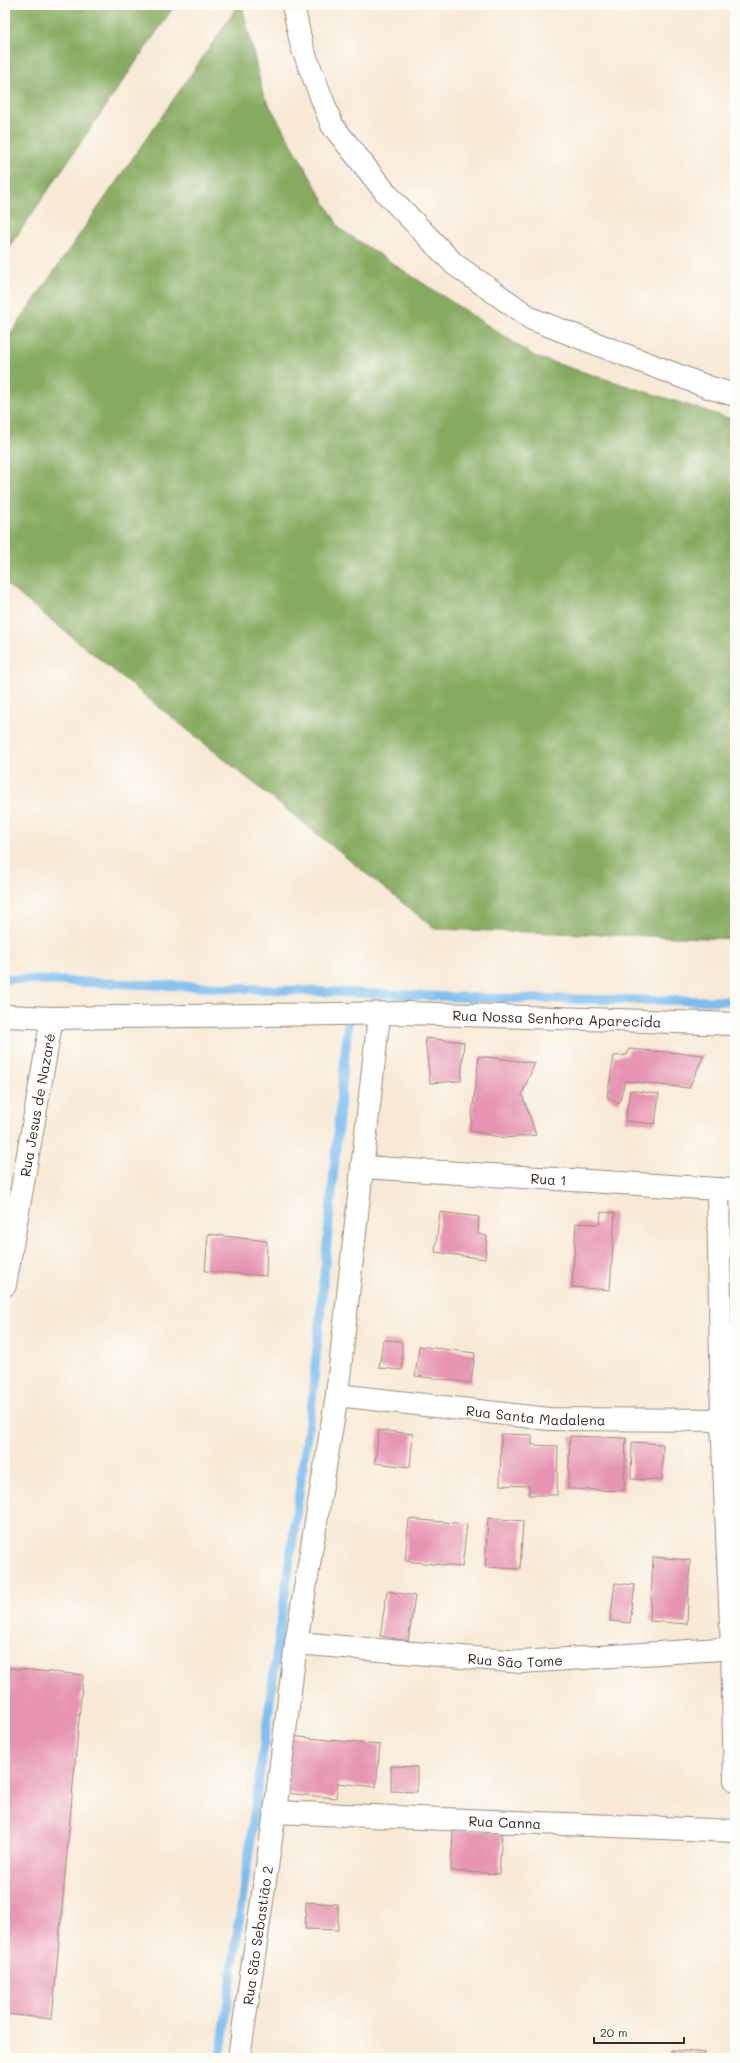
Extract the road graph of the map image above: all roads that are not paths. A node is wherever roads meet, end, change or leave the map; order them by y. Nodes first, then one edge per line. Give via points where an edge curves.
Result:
1 (293, 5) edge
2 (735, 395) edge
3 (379, 1015) junction
4 (5, 1016) edge
5 (52, 1018) junction
6 (735, 1024) edge
7 (362, 1167) junction
8 (726, 1190) edge
9 (5, 1285) edge
10 (337, 1395) junction
11 (728, 1420) edge
12 (296, 1643) junction
13 (734, 1648) edge
14 (735, 1780) edge
15 (275, 1812) junction
16 (735, 1831) edge
17 (239, 2058) edge

1 - 2 street via 302,47 332,125 386,193 454,264 532,319
3 - 5 street, Rua Nossa Senhora Aparecida
3 - 6 street, Rua Nossa Senhora Aparecida via 407,1013
3 - 7 street, Rua São Sebastião 2
4 - 5 street, Rua Nossa Senhora Aparecida
5 - 9 street, Rua Jesus de Nazaré
7 - 8 street, Rua 1
7 - 10 street, Rua São Sebastião 2
8 - 11 street
10 - 11 street, Rua Santa Madalena via 549,1419
10 - 12 street, Rua São Sebastião 2
11 - 13 street
12 - 13 street, Rua São Tome via 521,1662
12 - 15 street, Rua São Sebastião 2
13 - 14 street
15 - 16 street, Rua Canna
15 - 17 street, Rua São Sebastião 2

